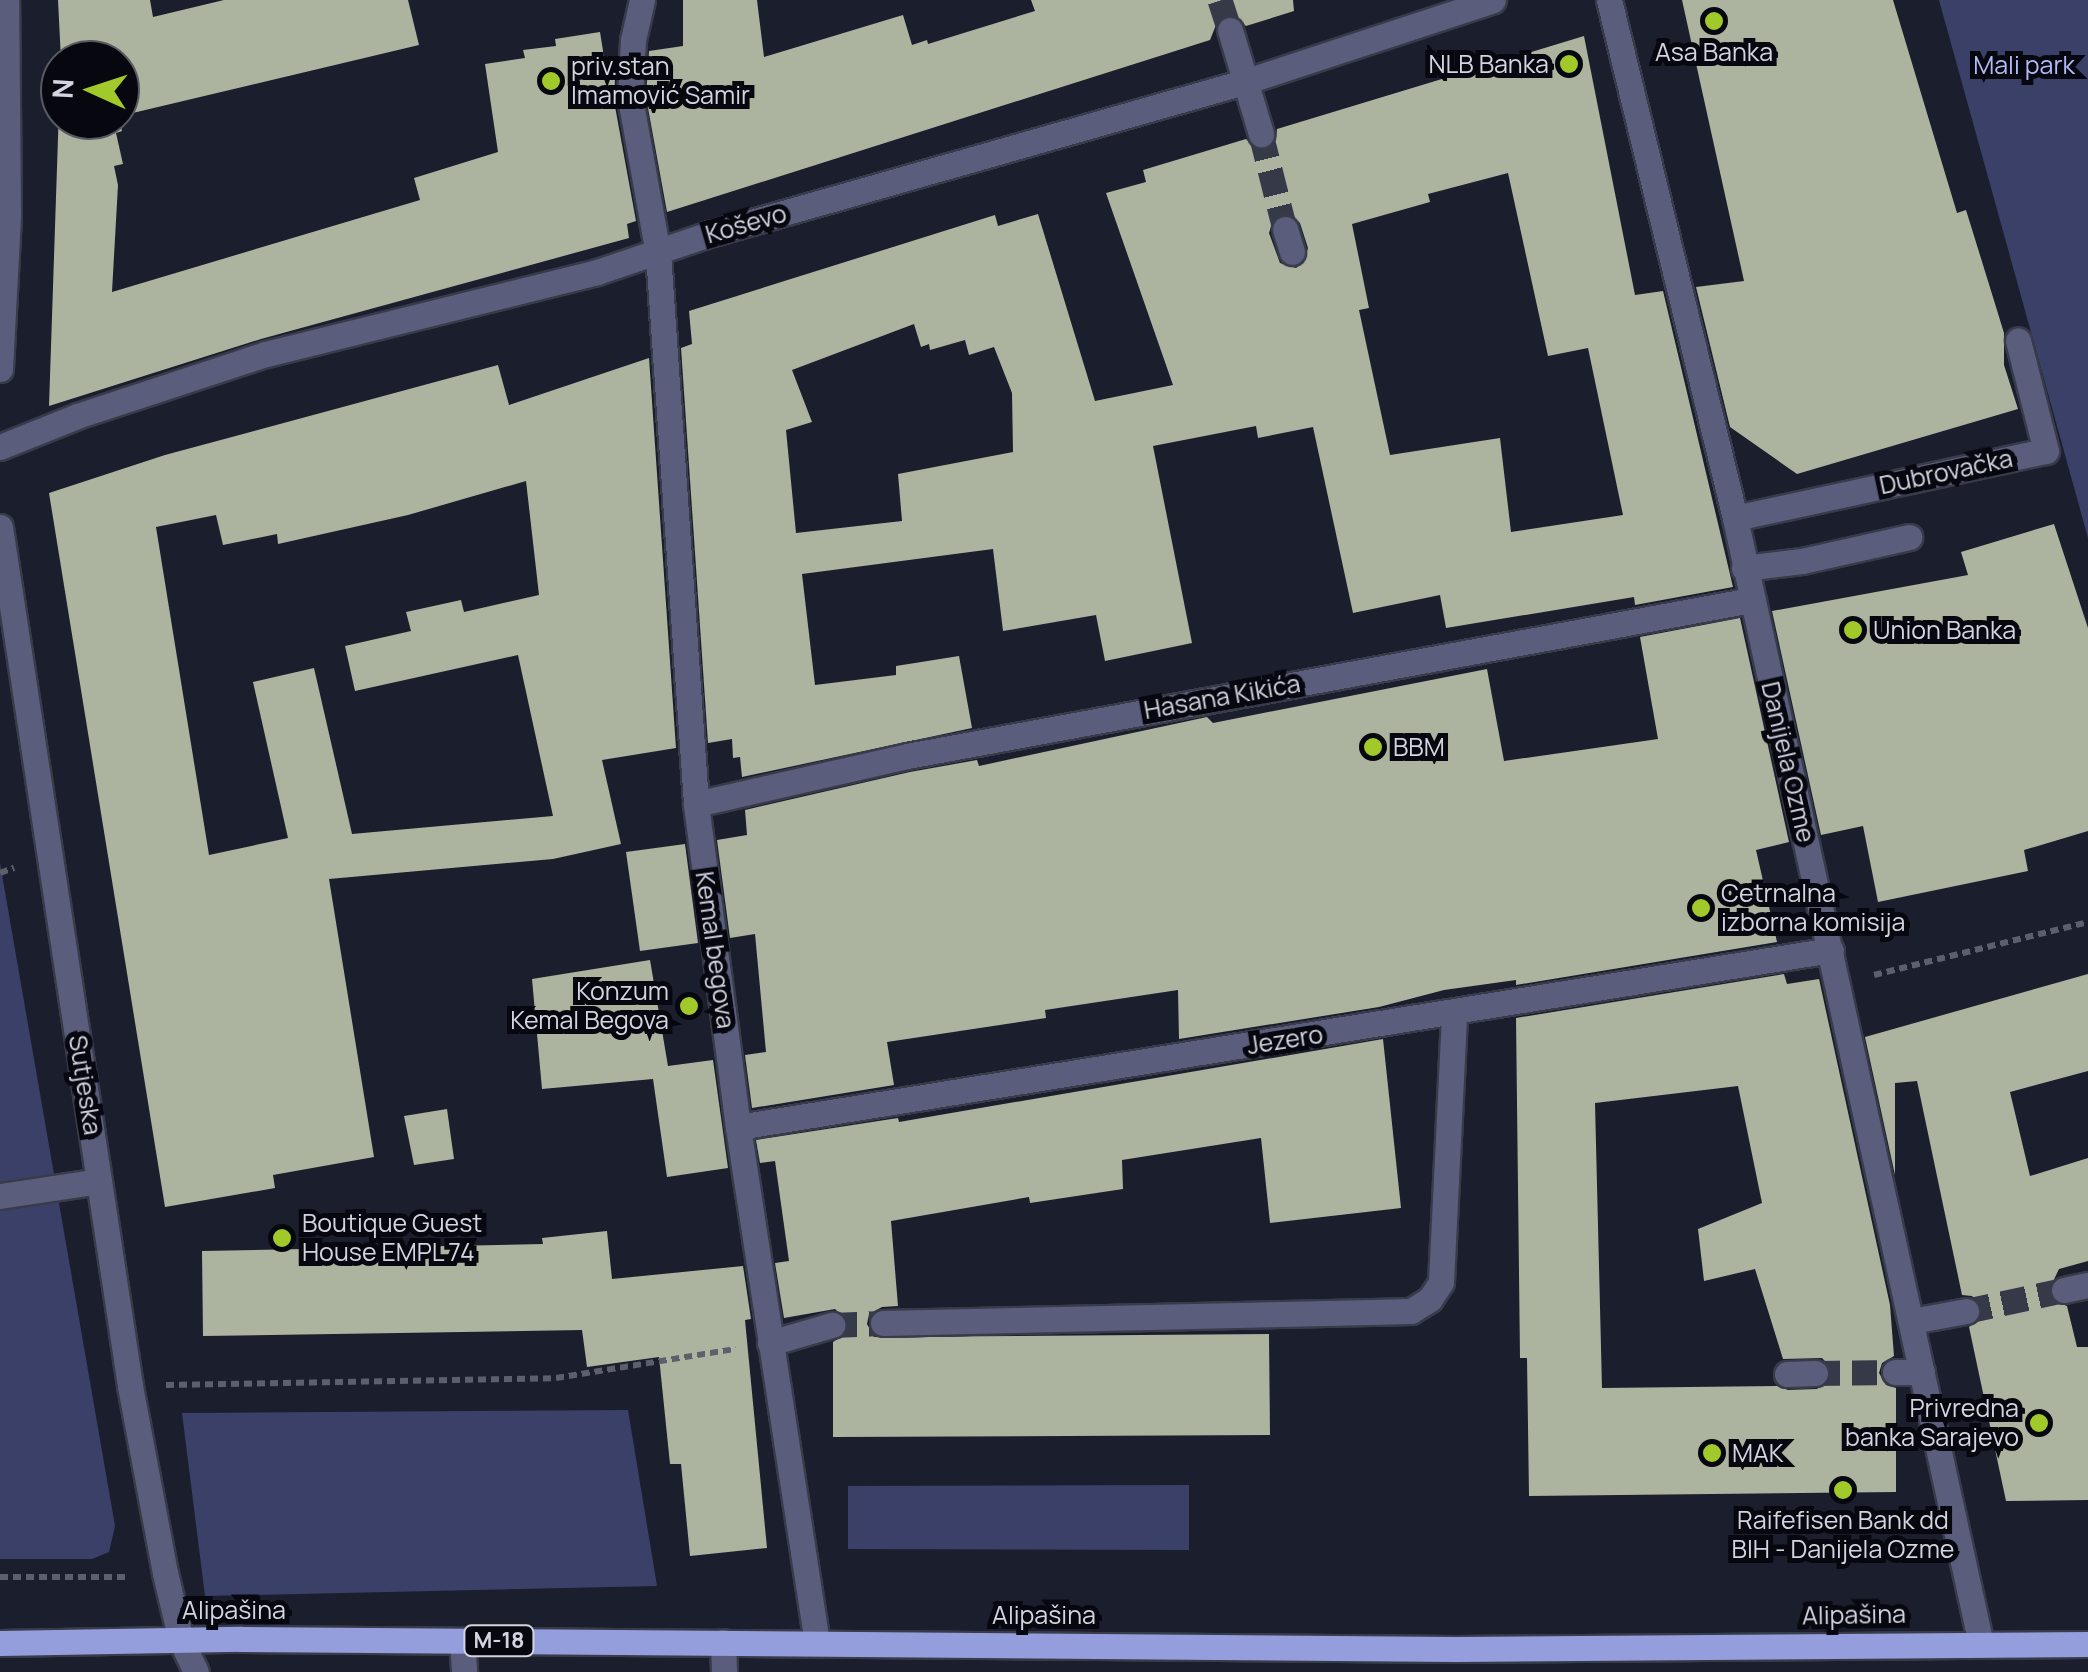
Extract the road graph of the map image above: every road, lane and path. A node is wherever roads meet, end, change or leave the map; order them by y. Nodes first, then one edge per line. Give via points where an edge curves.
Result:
1 (6, 0) edge
2 (642, 0) edge
3 (1493, 0) edge
4 (1609, 0) edge
5 (1230, 30) tunnel mouth
6 (1244, 82) junction
7 (1260, 134) tunnel mouth
8 (658, 253) junction
9 (2018, 340) dead end
10 (0, 369) edge
11 (0, 448) edge
12 (1735, 518) junction
13 (0, 528) edge
14 (1908, 537) dead end
15 (1744, 568) junction
16 (1751, 600) junction
17 (696, 804) junction
18 (15, 868) dead end
19 (0, 873) edge
20 (2088, 922) edge
21 (1831, 950) junction
22 (1838, 983) junction
23 (1454, 1013) junction
24 (738, 1127) junction
25 (99, 1181) junction
26 (0, 1196) edge
27 (1966, 1311) tunnel mouth
28 (1912, 1320) junction
29 (883, 1323) tunnel mouth
30 (832, 1325) tunnel mouth
31 (770, 1343) junction
32 (1895, 1372) tunnel mouth
33 (1922, 1372) junction
34 (1816, 1373) tunnel mouth
35 (1787, 1374) dead end
36 (130, 1386) junction
37 (125, 1576) dead end
38 (0, 1577) edge
39 (181, 1640) junction
40 (462, 1640) junction
41 (0, 1642) edge
42 (722, 1642) junction
43 (817, 1643) junction
44 (1981, 1644) junction
45 (2088, 1644) edge
46 (196, 1672) edge
47 (464, 1672) edge
48 (724, 1672) edge

1 - 10 street via 8,215
2 - 8 street, Kemal begova via 630,98
3 - 6 street, Koševo
4 - 12 street, Danijela Ozme
5 - 6 street
6 - 7 street
6 - 8 street, Koševo
8 - 11 street, Koševo via 266,354
8 - 17 street, Kemal begova
9 - 12 street, Dubrovačka via 2046,451
12 - 15 street, Danijela Ozme
13 - 25 street, Sutjeska
14 - 15 street
15 - 16 street, Danijela Ozme
16 - 17 street, Hasana Kikića via 907,756
16 - 21 street, Danijela Ozme
17 - 24 street, Kemal begova
18 - 19 path
20 - 22 path
21 - 22 street, Danijela Ozme
21 - 23 street, Jezero
22 - 28 street, Danijela Ozme
23 - 24 street, Jezero
23 - 29 street via 1441,1282 1411,1310
24 - 31 street, Kemal begova
25 - 26 street
25 - 36 street, Sutjeska
27 - 28 street
28 - 33 street, Danijela Ozme
30 - 31 street
31 - 36 path via 556,1378
31 - 43 street, Kemal begova
32 - 33 street
33 - 44 street, Danijela Ozme
34 - 35 street
36 - 39 street, Sutjeska
37 - 38 path
39 - 40 main road, Alipašina / M-18
39 - 41 main road, Alipašina / M-18
39 - 46 street, Sutjeska
40 - 42 main road, Alipašina / M-18
40 - 47 street
42 - 43 main road, Alipašina / M-18
42 - 48 street
43 - 44 main road, Alipašina / M-18 via 1455,1649
44 - 45 main road, Alipašina / M-18

